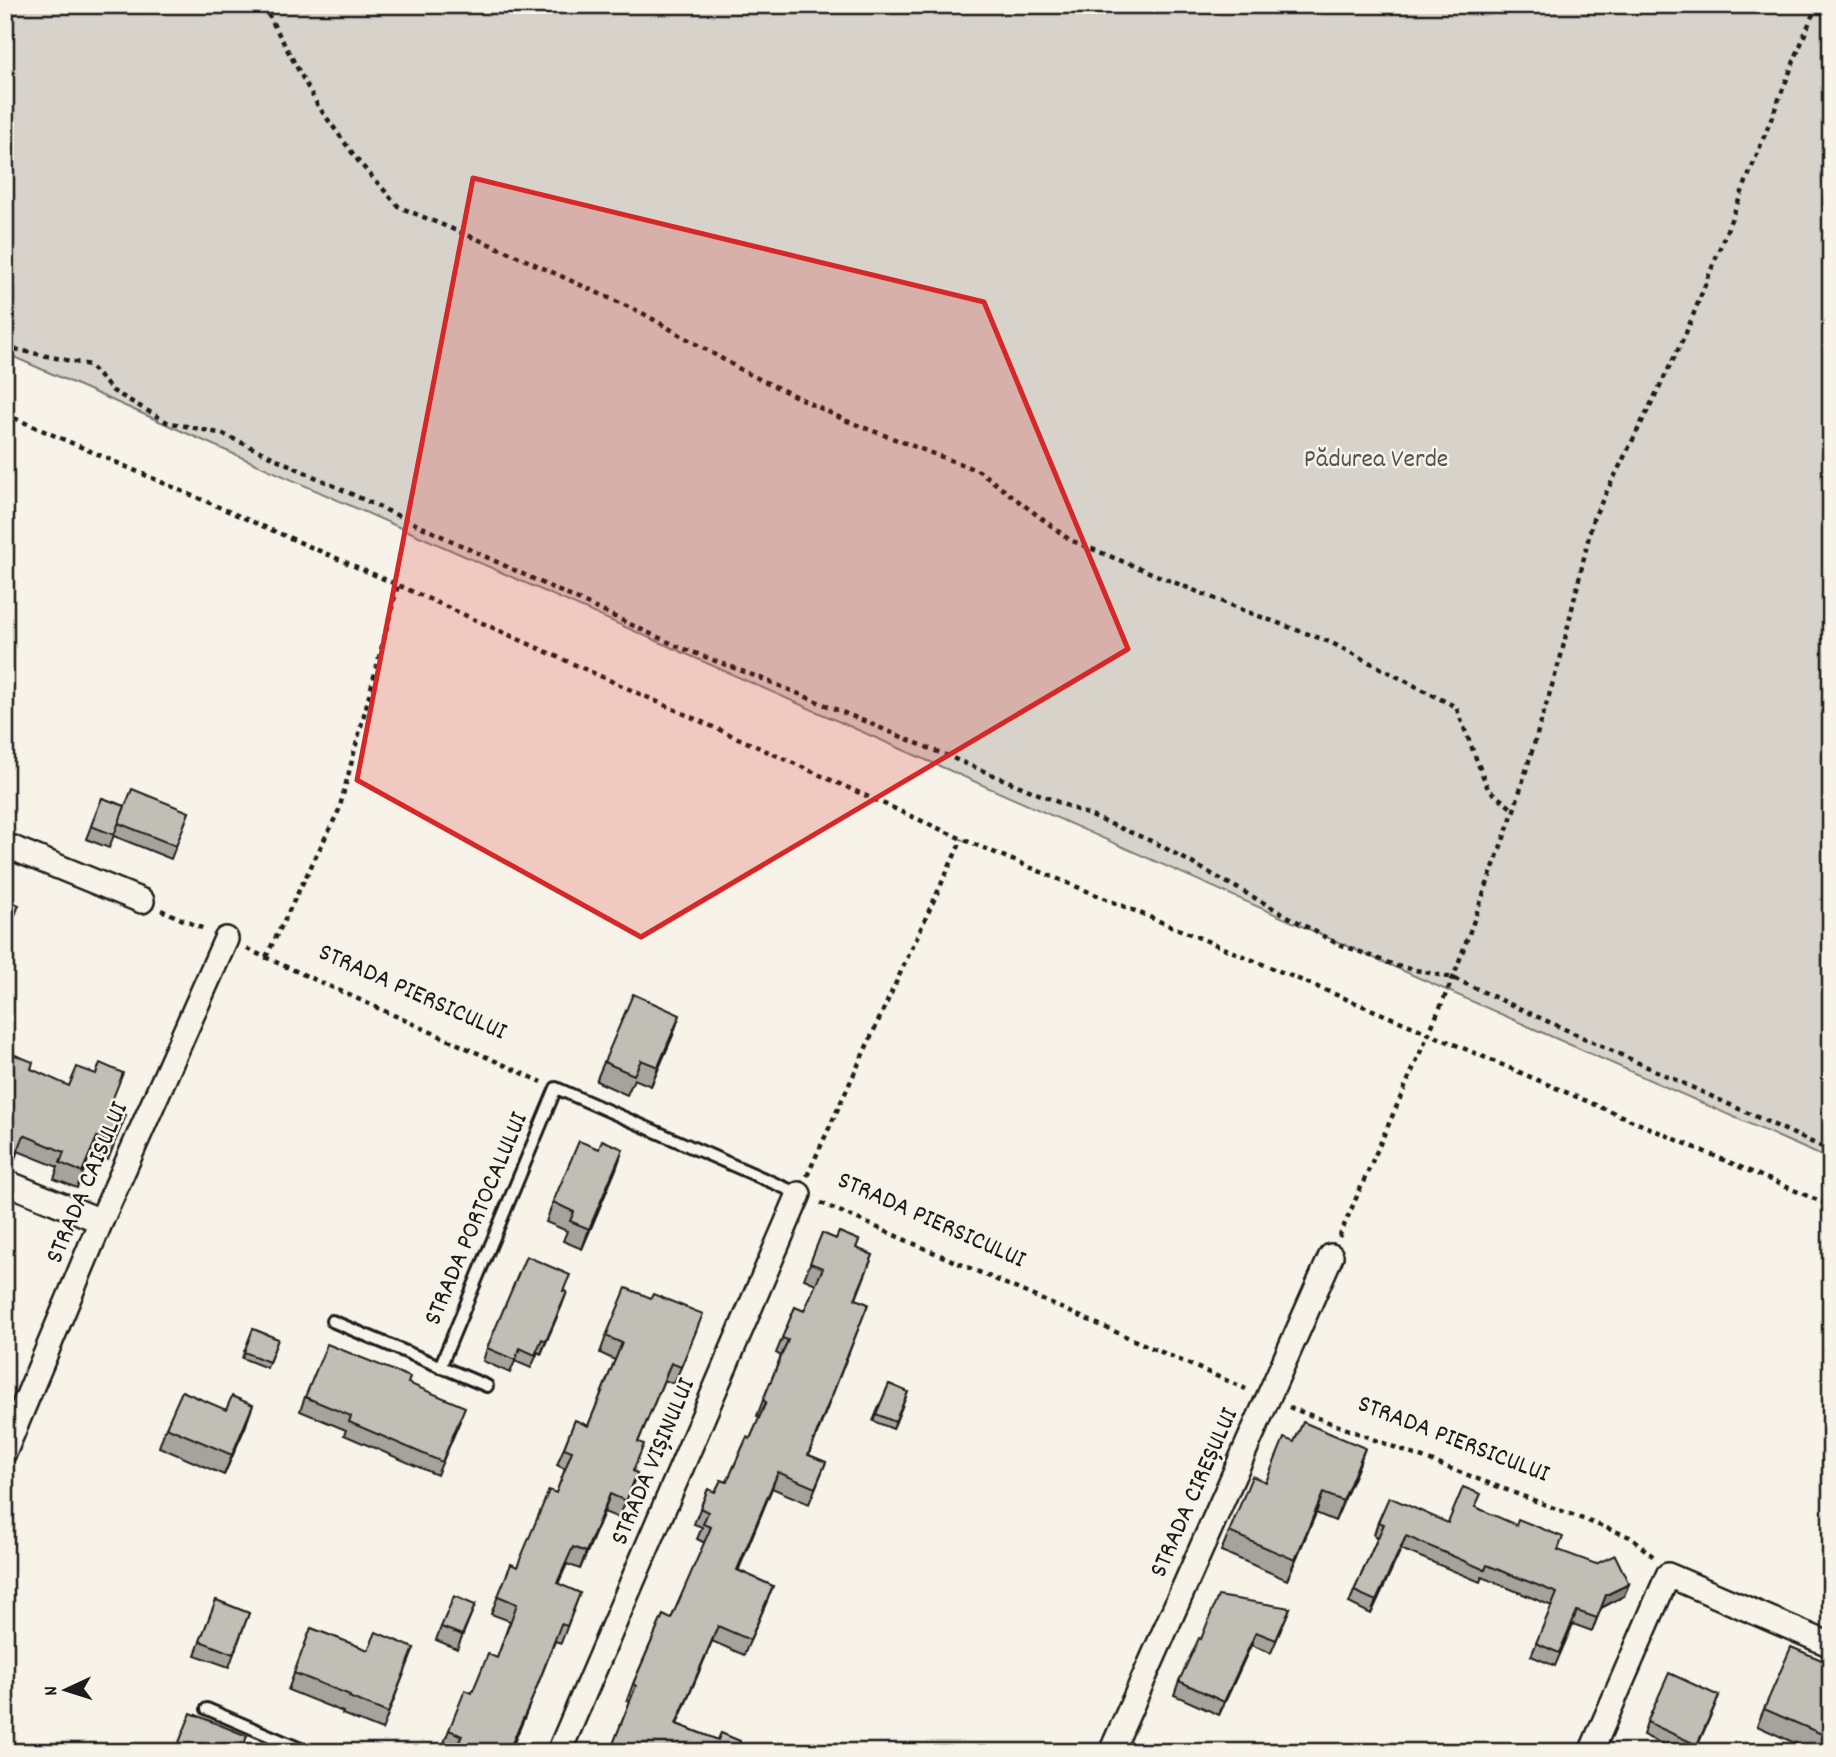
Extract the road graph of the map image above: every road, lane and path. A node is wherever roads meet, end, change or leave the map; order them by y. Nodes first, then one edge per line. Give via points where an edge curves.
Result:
1 (263, 5) edge
2 (1820, 5) edge
3 (5, 347) edge
4 (5, 414) edge
5 (398, 585) junction
6 (1514, 810) junction
7 (962, 839) junction
8 (5, 845) edge
9 (142, 901) joint
10 (226, 939) junction
11 (266, 957) junction
12 (1452, 978) junction
13 (1428, 1033) junction
14 (556, 1088) junction
15 (1831, 1151) edge
16 (5, 1182) edge
17 (799, 1194) junction
18 (1831, 1206) edge
19 (101, 1221) junction
20 (1331, 1256) joint
21 (332, 1321) dead end
22 (440, 1367) junction
23 (487, 1387) dead end
24 (1268, 1399) junction
25 (5, 1451) edge
26 (1668, 1576) junction
27 (1831, 1645) edge
28 (207, 1709) dead end
29 (278, 1739) junction
30 (273, 1752) edge
31 (308, 1752) edge
32 (559, 1752) edge
33 (1111, 1752) edge
34 (1591, 1752) edge

1 - 6 path via 318,106 400,208 644,314 745,372 847,421 979,471 1070,540 1330,642 1421,688 1456,707 1488,789
2 - 6 path via 1684,338 1593,519 1561,656
3 - 12 path via 89,365 113,391 167,422 223,434 679,647 1156,843 1334,942 1397,966
4 - 5 path
5 - 7 path
5 - 11 path via 339,810
6 - 12 path
7 - 13 path
7 - 17 path
8 - 9 street
9 - 10 path, STRADA PIERSICULUI
10 - 11 path, STRADA PIERSICULUI
10 - 19 street, STRADA CAISULUI
11 - 14 path, STRADA PIERSICULUI
12 - 13 path
12 - 15 path
13 - 18 path
13 - 20 path
14 - 17 lane, STRADA PIERSICULUI
14 - 22 lane, STRADA PORTOCALULUI
16 - 19 street
17 - 24 path, STRADA PIERSICULUI
17 - 32 street, STRADA VIȘINULUI
19 - 25 street, STRADA CAISULUI
20 - 24 street, STRADA CIREȘULUI
21 - 22 lane, STRADA PORTOCALULUI
22 - 23 lane, STRADA PORTOCALULUI
24 - 26 path, STRADA PIERSICULUI via 1630,1537
24 - 33 street, STRADA CIREȘULUI
26 - 27 street
26 - 34 street
28 - 29 lane
29 - 30 lane
29 - 31 lane

